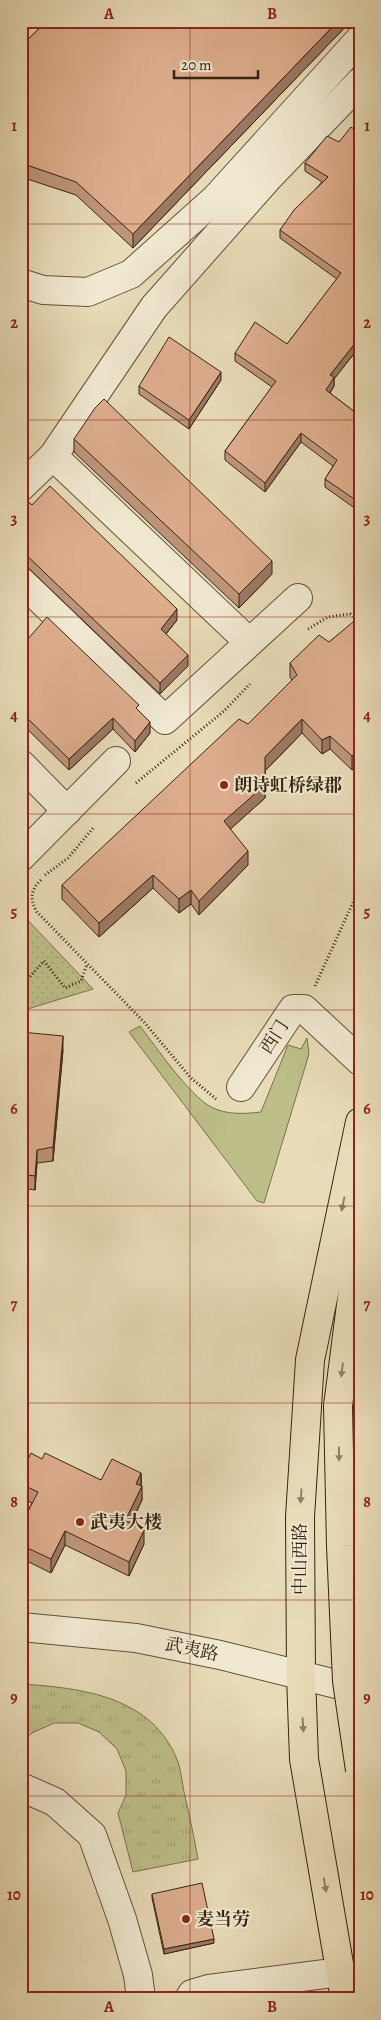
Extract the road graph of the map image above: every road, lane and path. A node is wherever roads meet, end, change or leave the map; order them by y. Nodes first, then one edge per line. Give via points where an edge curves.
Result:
1 (360, 39) edge
2 (360, 82) edge
3 (21, 284) edge
4 (53, 456) junction
5 (21, 487) edge
6 (21, 582) edge
7 (298, 598) dead end
8 (360, 621) edge
9 (305, 631) dead end
10 (249, 642) junction
11 (250, 683) dead end
12 (116, 761) dead end
13 (21, 764) edge
14 (135, 785) dead end
15 (67, 811) junction
16 (96, 825) dead end
17 (21, 857) edge
18 (360, 887) edge
19 (87, 963) junction
20 (21, 980) edge
21 (304, 1009) junction
22 (360, 1061) edge
23 (231, 1094) joint
24 (360, 1122) edge
25 (360, 1235) edge
26 (21, 1627) edge
27 (301, 1676) junction
28 (360, 1690) edge
29 (360, 1770) edge
30 (21, 1787) edge
31 (340, 1972) junction
32 (141, 1999) edge
33 (189, 1999) edge
34 (345, 1999) edge

1 - 3 street via 215,199 131,274 88,292 42,290
2 - 4 street via 269,177 154,307
4 - 5 street
4 - 10 street
6 - 10 street via 165,720
7 - 10 street
8 - 9 path via 350,614 328,618
11 - 14 path via 224,712
12 - 15 street
13 - 15 street
15 - 17 street
16 - 19 path via 68,858 38,882 31,902
18 - 21 path
19 - 20 path via 81,981 65,988 44,961 27,980
19 - 23 path via 211,1097
21 - 22 street, 西门
21 - 23 street, 西门 via 293,1009
24 -> 27 main road, 中山西路 via 310,1360 300,1516
25 -> 29 main road, bridge via 338,1406 348,1681
26 - 27 street, 武夷路 via 136,1638
27 - 28 street, 武夷路
27 -> 31 main road, 中山西路 via 304,1759
30 - 32 street via 55,1802 92,1835 122,1919 138,1975
31 - 33 street via 209,1990 192,1994
31 - 34 main road, 中山西路

